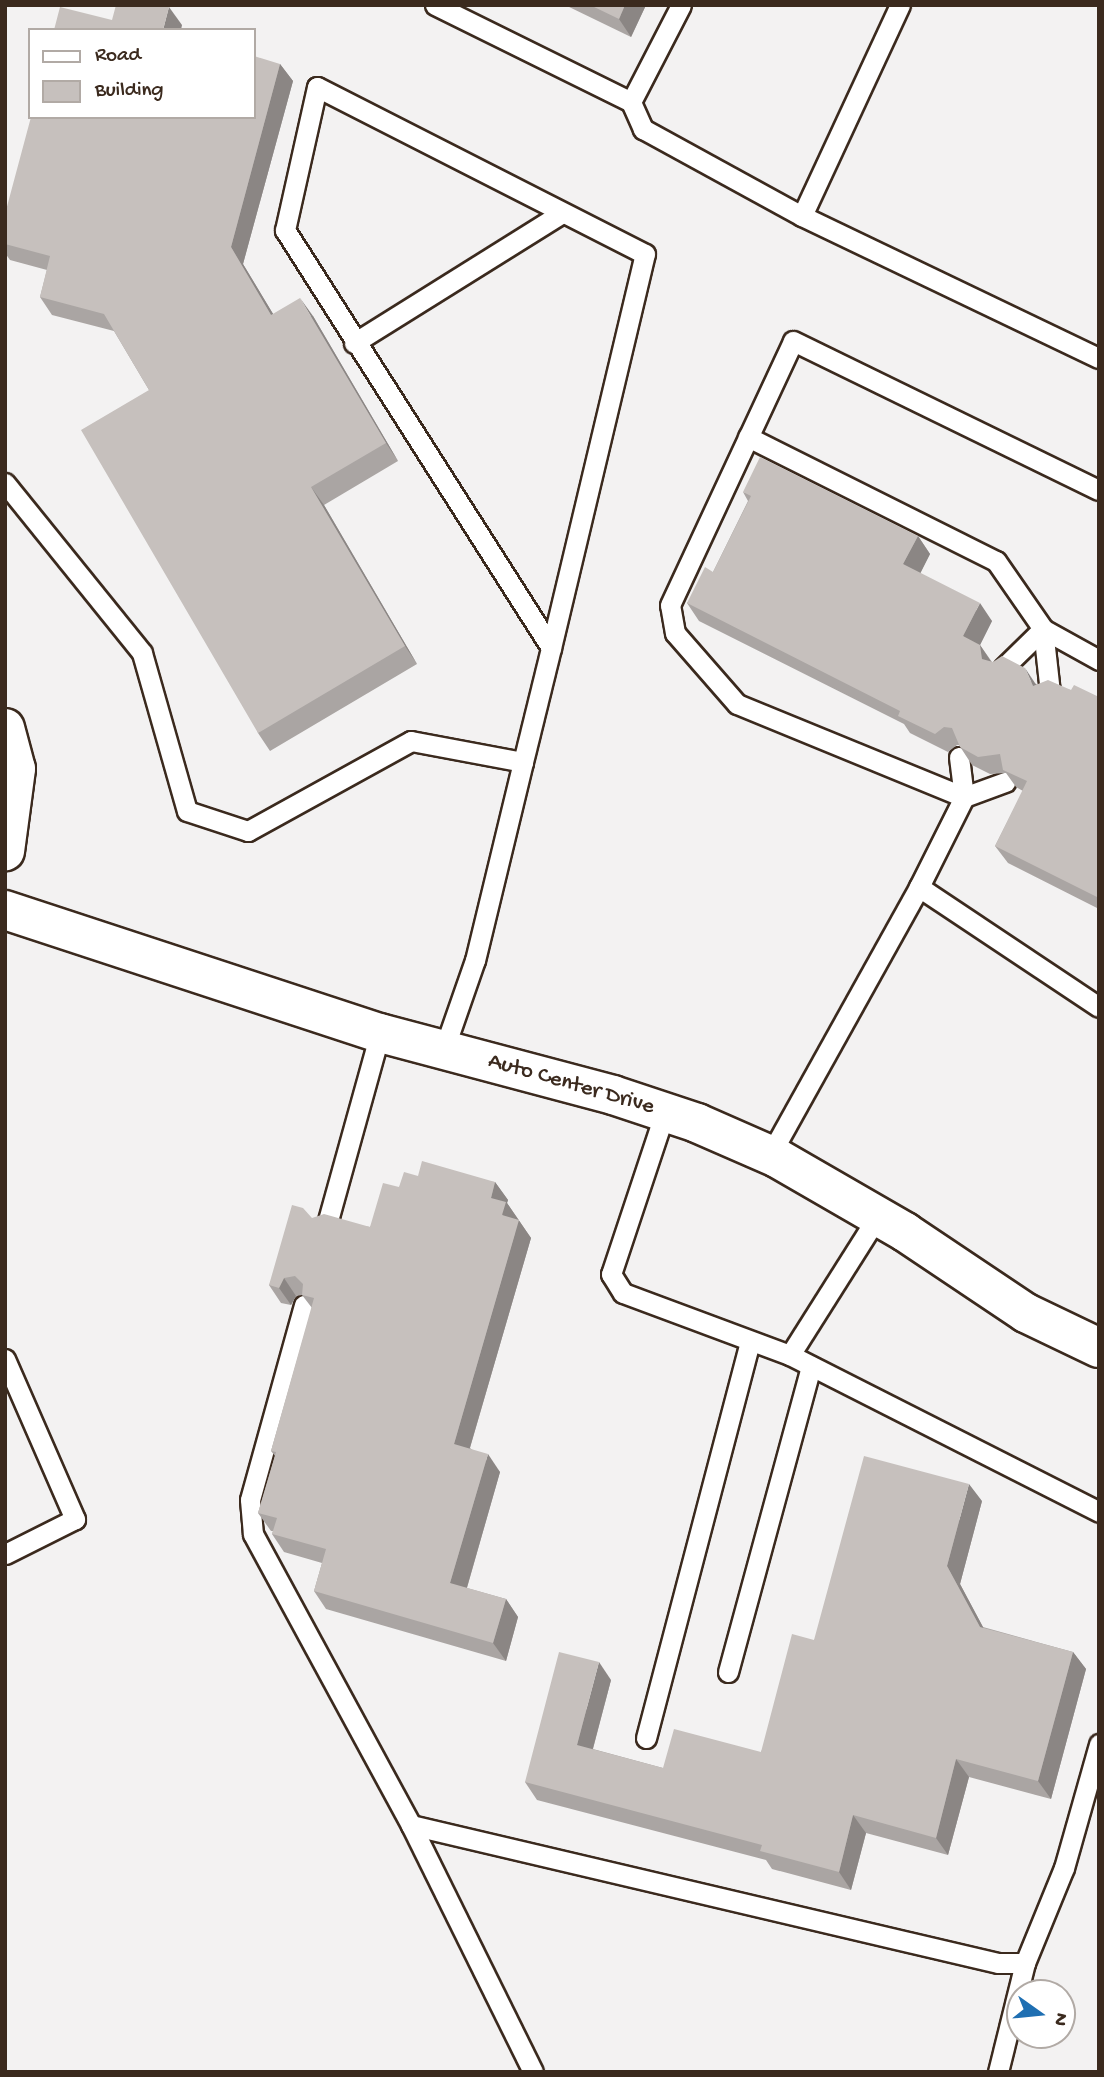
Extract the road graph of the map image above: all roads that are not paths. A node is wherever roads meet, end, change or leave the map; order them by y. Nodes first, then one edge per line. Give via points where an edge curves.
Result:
1 (435, 5) edge
2 (681, 5) edge
3 (900, 5) edge
4 (631, 102) junction
5 (562, 213) junction
6 (802, 216) junction
7 (354, 343) junction
8 (1099, 358) edge
9 (748, 437) junction
10 (5, 483) edge
11 (1099, 490) edge
12 (1044, 629) junction
13 (551, 648) junction
14 (1099, 660) edge
15 (1003, 668) edge
16 (1050, 692) edge
17 (5, 728) edge
18 (959, 758) edge
19 (523, 762) junction
20 (1005, 782) edge
21 (964, 797) junction
22 (5, 850) edge
23 (919, 887) junction
24 (5, 910) edge
25 (1099, 1007) edge
26 (380, 1033) junction
27 (444, 1049) junction
28 (665, 1112) junction
29 (770, 1155) junction
30 (877, 1216) junction
31 (327, 1224) edge
32 (304, 1305) edge
33 (750, 1341) junction
34 (1099, 1348) edge
35 (790, 1355) junction
36 (5, 1359) edge
37 (811, 1366) junction
38 (1099, 1512) edge
39 (5, 1554) edge
40 (728, 1672) dead end
41 (646, 1738) dead end
42 (1099, 1744) edge
43 (411, 1825) junction
44 (1025, 1963) junction
45 (533, 2072) edge
46 (998, 2072) edge

1 - 4 lane
2 - 4 lane
3 - 6 lane
4 - 6 lane via 643,129
5 - 7 lane
5 - 7 lane via 317,87 285,230
5 - 13 lane via 645,254
6 - 8 lane
7 - 13 lane
9 - 11 lane via 793,341
9 - 12 lane via 996,561
9 - 21 lane via 670,604 675,633 737,704
10 - 19 lane via 142,653 187,811 248,831 411,741
12 - 14 lane
12 - 15 lane
12 - 16 lane
13 - 19 lane
17 - 22 street via 16,769
18 - 21 lane
19 - 27 lane via 475,960
20 - 21 lane
21 - 23 lane
23 - 25 lane
23 - 29 lane
24 - 26 street, Auto Center Drive
26 - 27 street, Auto Center Drive
26 - 31 lane
27 - 28 street, Auto Center Drive
28 - 29 street, Auto Center Drive
28 - 33 lane via 611,1274 624,1293
29 - 30 street, Auto Center Drive
30 - 34 street, Auto Center Drive via 1026,1313
30 - 35 lane
32 - 43 lane via 250,1500 253,1534
33 - 35 lane
33 - 41 lane
35 - 37 lane
36 - 39 lane via 75,1518
37 - 38 lane
37 - 40 lane
42 - 44 lane via 1064,1868
43 - 44 lane via 999,1963
43 - 45 lane
44 - 46 lane

